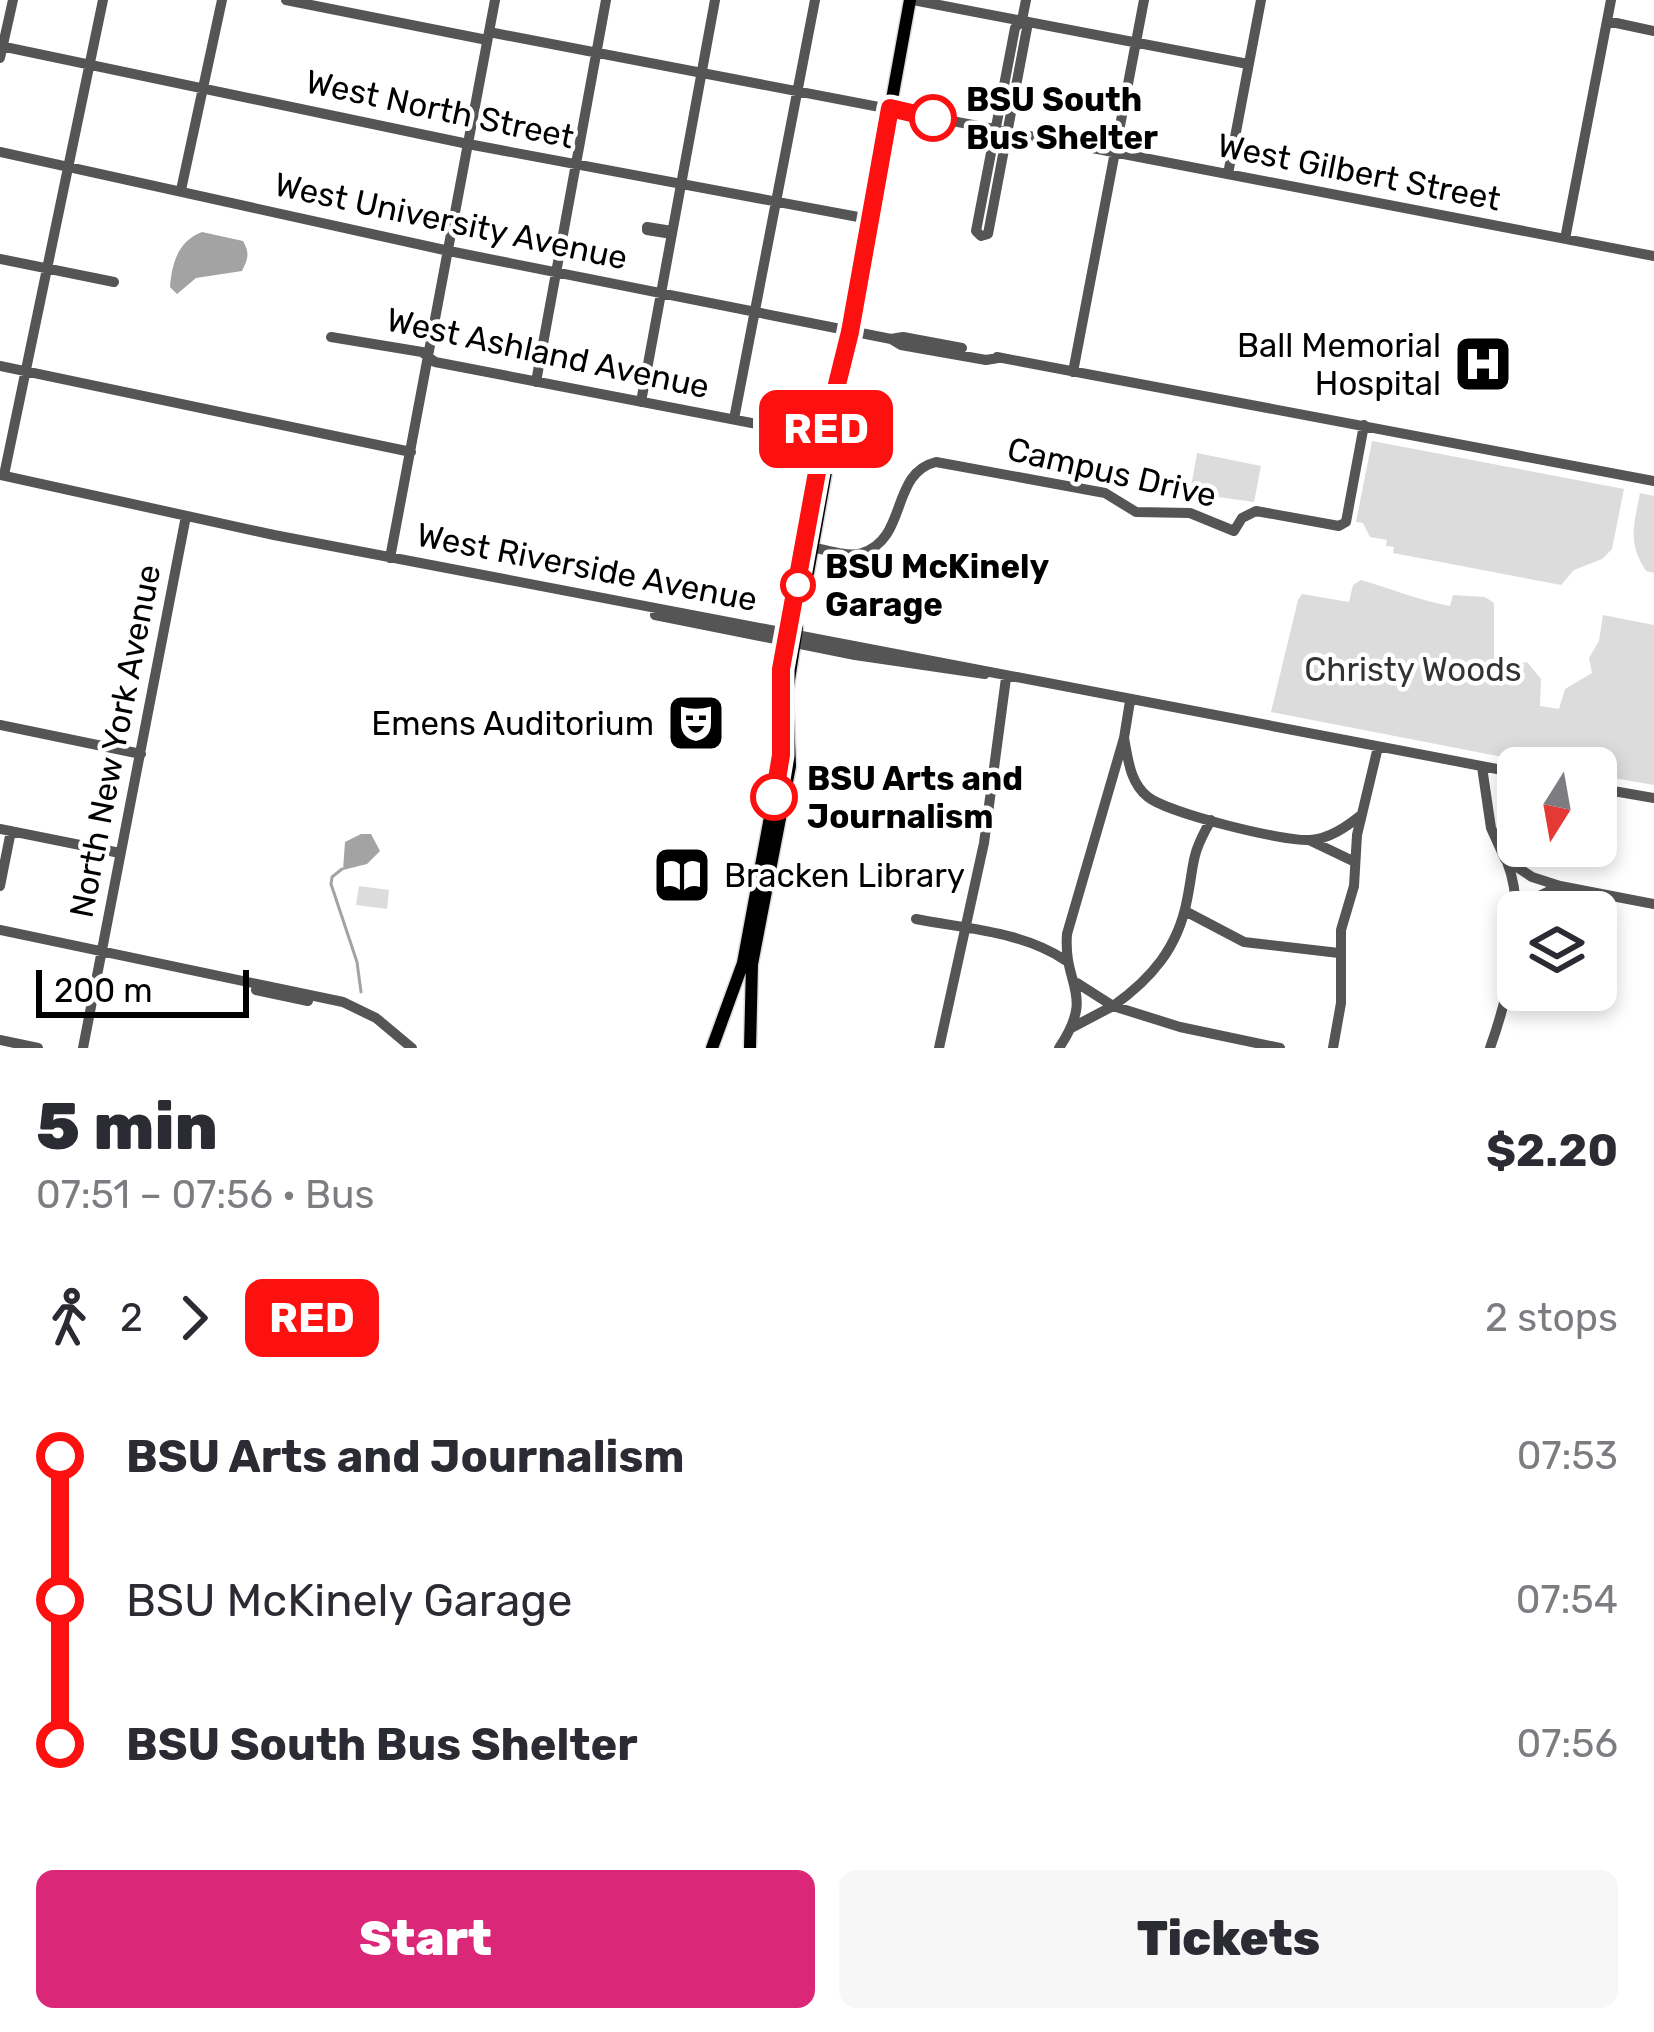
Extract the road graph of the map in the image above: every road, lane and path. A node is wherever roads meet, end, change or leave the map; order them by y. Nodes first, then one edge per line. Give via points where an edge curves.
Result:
1 (13, 0) edge
2 (103, 0) edge
3 (222, 0) edge
4 (286, 0) edge
5 (495, 0) edge
6 (605, 0) edge
7 (715, 0) edge
8 (815, 0) edge
9 (911, 0) edge
10 (1026, 0) edge
11 (1144, 0) edge
12 (1261, 0) edge
13 (1611, 0) edge
14 (1022, 20) junction
15 (1607, 21) junction
16 (1654, 31) edge
17 (488, 36) junction
18 (1136, 42) junction
19 (1, 50) edge
20 (596, 53) junction
21 (88, 64) junction
22 (1248, 64) junction
23 (701, 74) junction
24 (201, 87) junction
25 (796, 92) junction
26 (890, 108) junction
27 (1001, 131) junction
28 (468, 144) junction
29 (0, 152) edge
30 (1114, 152) junction
31 (576, 165) junction
32 (67, 166) junction
33 (1228, 174) junction
34 (681, 185) junction
35 (181, 190) junction
36 (776, 202) junction
37 (869, 219) junction
38 (1565, 239) junction
39 (448, 251) junction
40 (1654, 256) edge
41 (0, 259) edge
42 (45, 268) junction
43 (556, 272) junction
44 (114, 282) dead end
45 (661, 293) junction
46 (755, 311) junction
47 (850, 332) junction
48 (332, 337) dead end
49 (429, 358) junction
50 (0, 366) edge
51 (24, 371) junction
52 (1072, 372) junction
53 (536, 382) junction
54 (641, 402) junction
55 (835, 404) junction
56 (734, 419) junction
57 (1364, 425) junction
58 (824, 437) junction
59 (411, 452) junction
60 (2, 475) edge
61 (1654, 481) edge
62 (186, 516) junction
63 (809, 547) junction
64 (393, 558) junction
65 (792, 640) junction
66 (1006, 678) junction
67 (1130, 701) junction
68 (0, 725) edge
69 (1124, 738) junction
70 (1378, 747) junction
71 (141, 754) junction
72 (1481, 767) junction
73 (1497, 770) edge
74 (1617, 792) edge
75 (1654, 798) edge
76 (1362, 814) junction
77 (1211, 820) junction
78 (6, 830) edge
79 (1309, 840) junction
80 (1497, 841) edge
81 (120, 853) junction
82 (1355, 862) junction
83 (1517, 867) edge
84 (0, 886) edge
85 (1560, 886) junction
86 (1550, 891) edge
87 (1654, 904) edge
88 (1185, 911) junction
89 (916, 920) dead end
90 (968, 929) junction
91 (0, 934) edge
92 (1339, 953) junction
93 (100, 954) junction
94 (1065, 960) junction
95 (1077, 983) junction
96 (1113, 1006) junction
97 (1498, 1011) edge
98 (1073, 1028) junction
99 (0, 1040) edge
100 (38, 1048) edge
101 (83, 1048) edge
102 (401, 1048) edge
103 (412, 1048) edge
104 (712, 1048) edge
105 (750, 1048) edge
106 (938, 1048) edge
107 (1059, 1048) edge
108 (1280, 1048) edge
109 (1333, 1048) edge
110 (1490, 1048) edge

1 - 19 street
2 - 21 street
3 - 24 street
4 - 17 street, West Gilbert Street
5 - 17 street
6 - 20 street
7 - 23 street
8 - 25 street
9 - 14 street
9 - 26 main road
10 - 14 street
11 - 18 street
12 - 22 street
13 - 15 street
14 - 18 street
14 - 27 street
15 - 16 street
15 - 38 street
17 - 20 street, West Gilbert Street
17 - 28 street
18 - 22 street
18 - 30 street
19 - 21 street, West North Street
20 - 23 street, West Gilbert Street
20 - 31 street
21 - 24 street, West North Street
21 - 32 street
22 - 33 street
23 - 25 street, West Gilbert Street
23 - 34 street
24 - 28 street, West North Street
24 - 35 street
25 - 26 street, West Gilbert Street
25 - 36 street
26 - 27 street, West Gilbert Street
26 - 37 main road
27 - 27 street via 976,231 981,236 988,233
27 - 30 street, West Gilbert Street
28 - 31 street, West North Street
28 - 39 street
29 - 32 street, West University Avenue
30 - 33 street, West Gilbert Street
30 - 52 street
31 - 34 street, West North Street
31 - 43 street
32 - 35 street, West University Avenue
32 - 42 street
33 - 38 street, West Gilbert Street
34 - 36 street, West North Street
34 - 45 street
35 - 39 street, West University Avenue
36 - 37 street, West North Street
36 - 46 street
37 - 47 main road
38 - 40 street, West Gilbert Street
39 - 43 street, West University Avenue
39 - 49 street
41 - 42 street
42 - 44 street
42 - 51 street
43 - 45 street, West University Avenue
43 - 53 street
45 - 46 street, West University Avenue
45 - 54 street
46 - 47 street, West University Avenue
46 - 56 street
47 - 52 street, West University Avenue
47 - 55 main road
48 - 49 street, West Ashland Avenue
49 - 53 street, West Ashland Avenue
49 - 59 street
50 - 51 street
51 - 59 street
51 - 60 street
52 - 57 street, West University Avenue
53 - 54 street, West Ashland Avenue
54 - 56 street, West Ashland Avenue
55 - 58 main road
55 - 63 main road
56 - 58 street, West Ashland Avenue
57 - 61 street, West University Avenue
57 - 63 street, Campus Drive via 1339,526 1256,511 1234,532 1190,513 1136,512 1105,494 936,462 909,478 890,529 874,547 855,554
58 - 63 main road
59 - 64 street
60 - 62 street, West Riverside Avenue
62 - 64 street, West Riverside Avenue
62 - 71 street, North New York Avenue
63 - 65 main road
64 - 65 street, West Riverside Avenue
65 - 66 street, West Riverside Avenue
65 - 104 main road via 779,685 780,763 739,980
65 - 105 main road via 790,759 752,964
66 - 67 street
66 - 90 street
67 - 69 street
67 - 70 street
68 - 71 street
69 - 77 street via 1144,795
69 - 94 street via 1077,891
70 - 72 street
70 - 76 street
71 - 81 street, North New York Avenue
72 - 73 street
72 - 80 street
74 - 75 street
76 - 79 street
76 - 82 street
77 - 79 street
77 - 88 street via 1194,848
78 - 81 street
78 - 84 street
79 - 82 street
81 - 93 street, North New York Avenue
82 - 92 street
83 - 85 street
85 - 86 street
85 - 87 street
88 - 92 street via 1244,942
88 - 96 street via 1158,968
89 - 90 street
90 - 94 street via 1030,942
90 - 106 street
91 - 93 street
92 - 109 street
93 - 101 street, North New York Avenue
93 - 102 street via 332,1006
93 - 103 street via 343,1002
94 - 95 street
95 - 96 street
95 - 98 street
96 - 98 street
96 - 108 street
97 - 110 street
98 - 107 street
99 - 100 street

